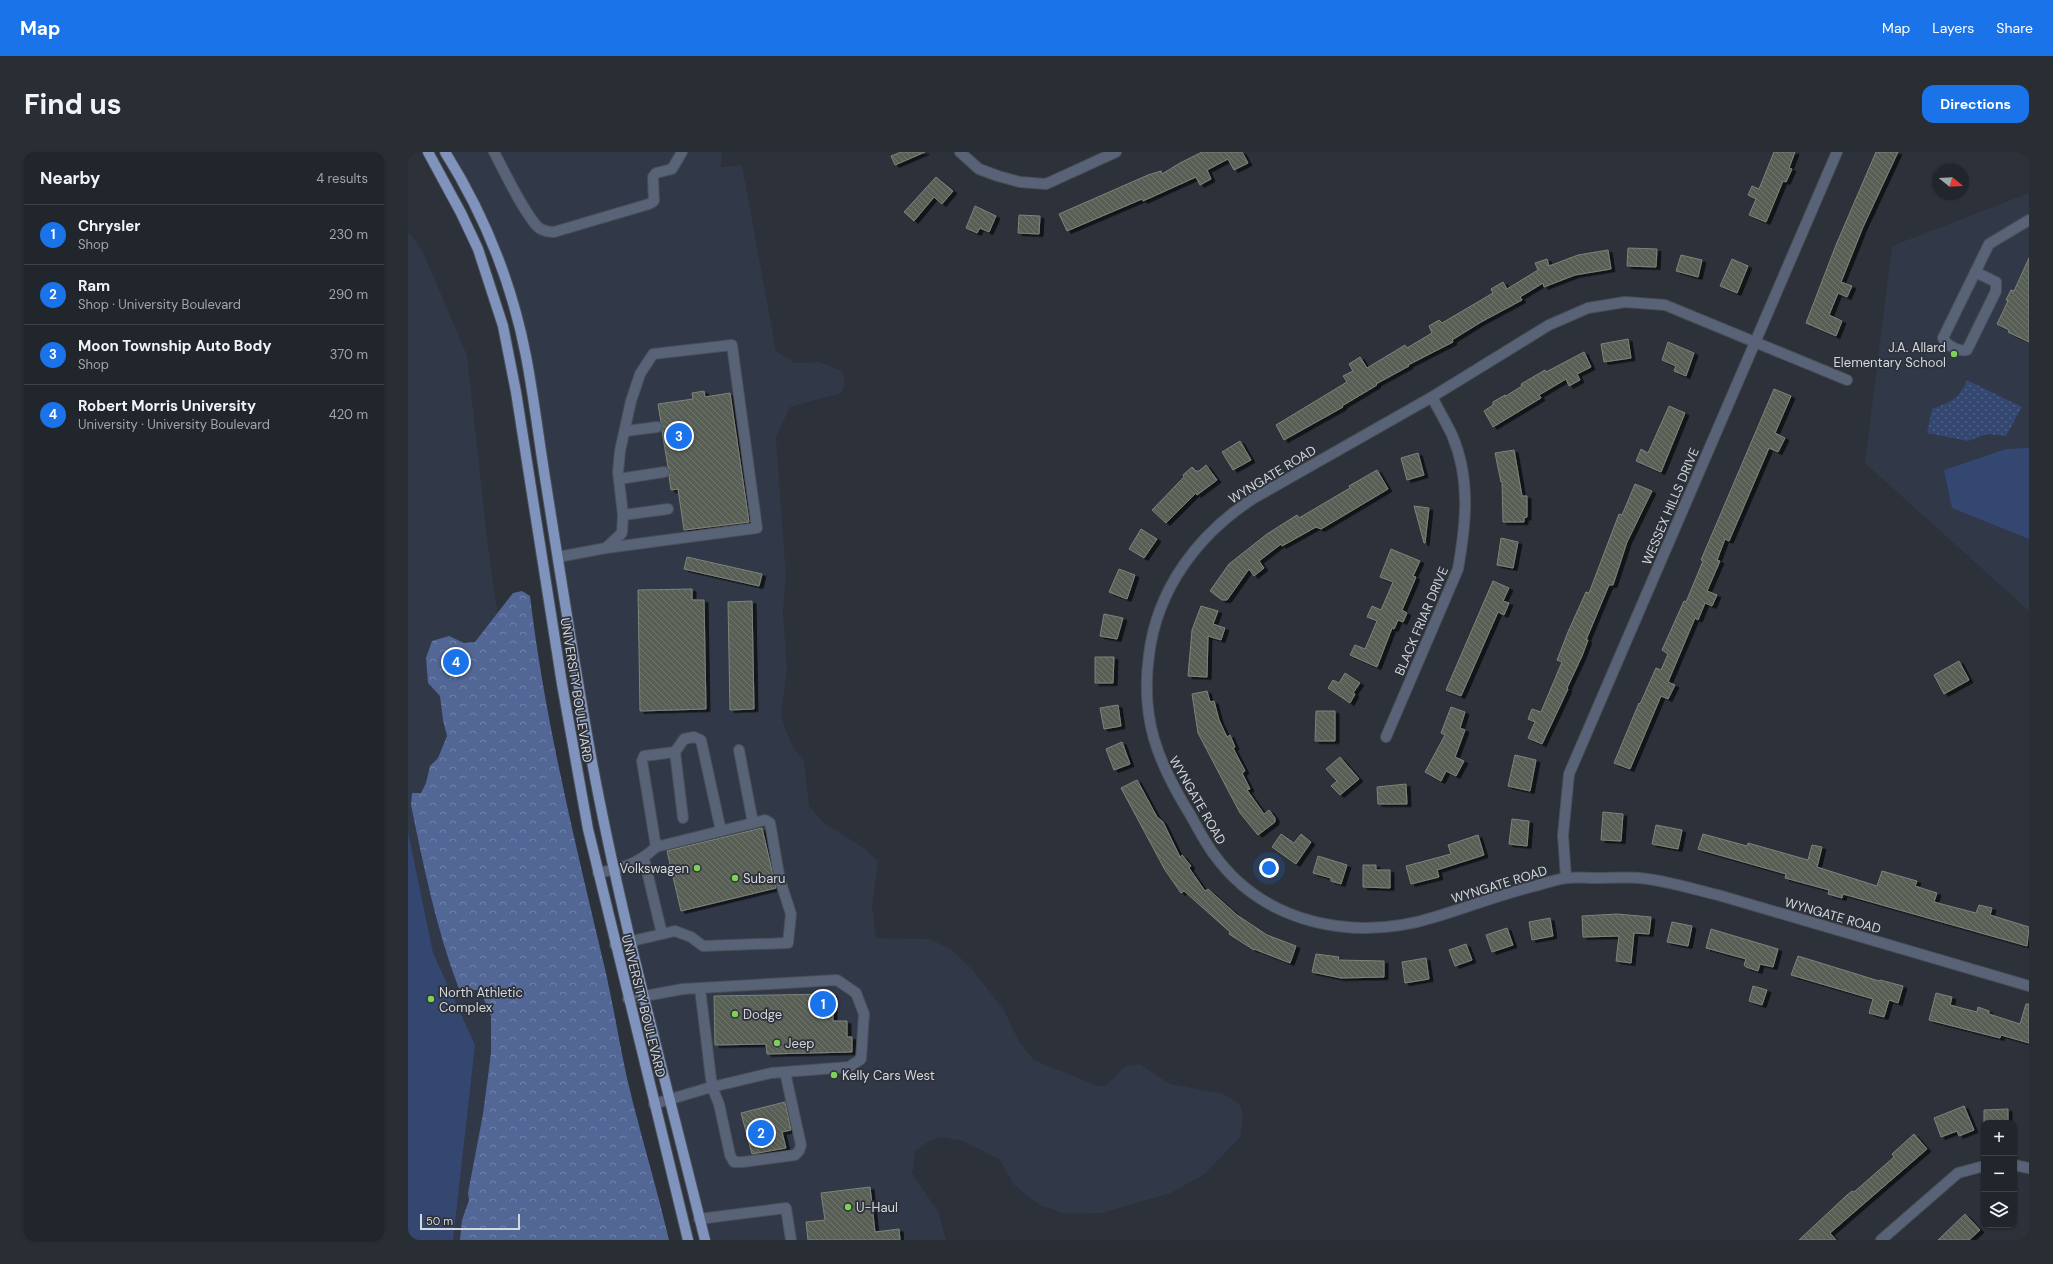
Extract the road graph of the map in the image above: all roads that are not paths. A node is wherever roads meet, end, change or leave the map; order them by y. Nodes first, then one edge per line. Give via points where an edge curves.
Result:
1 (428, 152) edge
2 (445, 152) edge
3 (494, 152) edge
4 (682, 152) edge
5 (960, 152) edge
6 (1116, 152) edge
7 (1837, 152) edge
8 (2029, 220) edge
9 (1975, 272) junction
10 (1755, 341) junction
11 (1847, 380) dead end
12 (1432, 397) junction
13 (657, 427) dead end
14 (626, 431) junction
15 (664, 472) dead end
16 (619, 478) junction
17 (668, 509) dead end
18 (623, 515) junction
19 (606, 548) junction
20 (558, 556) junction
21 (1386, 737) dead end
22 (739, 750) dead end
23 (675, 752) junction
24 (683, 818) dead end
25 (753, 823) junction
26 (721, 831) junction
27 (656, 847) junction
28 (644, 859) junction
29 (614, 870) junction
30 (598, 872) junction
31 (1566, 878) junction
32 (662, 934) junction
33 (631, 942) junction
34 (615, 945) junction
35 (2029, 986) edge
36 (700, 988) junction
37 (644, 995) junction
38 (628, 999) junction
39 (785, 1072) junction
40 (712, 1086) junction
41 (670, 1100) junction
42 (654, 1104) junction
43 (2017, 1166) edge
44 (1981, 1167) edge
45 (2029, 1168) edge
46 (699, 1219) junction
47 (688, 1240) edge
48 (704, 1240) edge
49 (791, 1240) edge
50 (1881, 1240) edge

1 - 30 main road, UNIVERSITY BOULEVARD via 478,249 506,339 569,728
2 - 20 main road, UNIVERSITY BOULEVARD via 485,228 519,327 527,362
3 - 4 street via 525,207 538,227 545,232 554,232 649,204 654,201 653,177 656,173 672,169
5 - 6 street via 979,169 1020,182 1046,184
7 - 10 street, WESSEX HILLS DRIVE
8 - 9 street via 1989,244
9 - 9 street via 1943,338 1946,344 1962,351 1968,350 1996,291 1996,282
10 - 11 street, WYNGATE ROAD
10 - 12 street, WYNGATE ROAD via 1665,305 1625,302 1588,308 1549,325
10 - 31 street, WESSEX HILLS DRIVE via 1569,774 1563,835
12 - 21 street, BLACK FRIAR DRIVE via 1452,436 1465,481 1466,514 1461,552 1458,569
12 - 31 street, WYNGATE ROAD via 1236,509 1198,546 1168,590 1152,630 1145,681 1150,727 1158,755 1214,854 1248,889 1273,907 1300,918 1331,926 1363,928 1398,925 1433,918 1501,894
13 - 14 street
14 - 16 street via 620,451
14 - 19 street via 640,374 653,354 732,345 757,528
15 - 16 street
16 - 18 street
17 - 18 street
18 - 19 street via 622,533
19 - 20 street
20 - 29 main road, UNIVERSITY BOULEVARD via 582,708
22 - 25 street
23 - 24 street
23 - 26 street via 684,739 694,737 701,740
23 - 27 street via 650,754 644,756 642,761
25 - 26 street
25 - 32 street via 765,820 770,823 780,880 791,914 788,944 703,946 691,936 675,931
26 - 27 street
27 - 28 street
28 - 29 street
28 - 32 street
29 - 30 street
29 - 33 main road, UNIVERSITY BOULEVARD
30 - 34 main road, UNIVERSITY BOULEVARD
31 - 35 street, WYNGATE ROAD via 1640,878 1679,885
32 - 33 street
33 - 34 street
33 - 37 main road, UNIVERSITY BOULEVARD
34 - 38 main road, UNIVERSITY BOULEVARD
36 - 37 street
36 - 39 street via 837,980 856,993 864,1014 861,1059 849,1067
36 - 40 street
37 - 38 street
37 - 41 main road, UNIVERSITY BOULEVARD
38 - 42 main road, UNIVERSITY BOULEVARD
39 - 40 street
39 - 40 street via 801,1145 795,1155 734,1162 730,1156 719,1104
40 - 41 street
41 - 42 street
41 - 46 main road, UNIVERSITY BOULEVARD
42 - 47 main road, UNIVERSITY BOULEVARD
43 - 45 street
44 - 50 street via 1958,1173
46 - 48 main road, UNIVERSITY BOULEVARD
46 - 49 street via 786,1208

